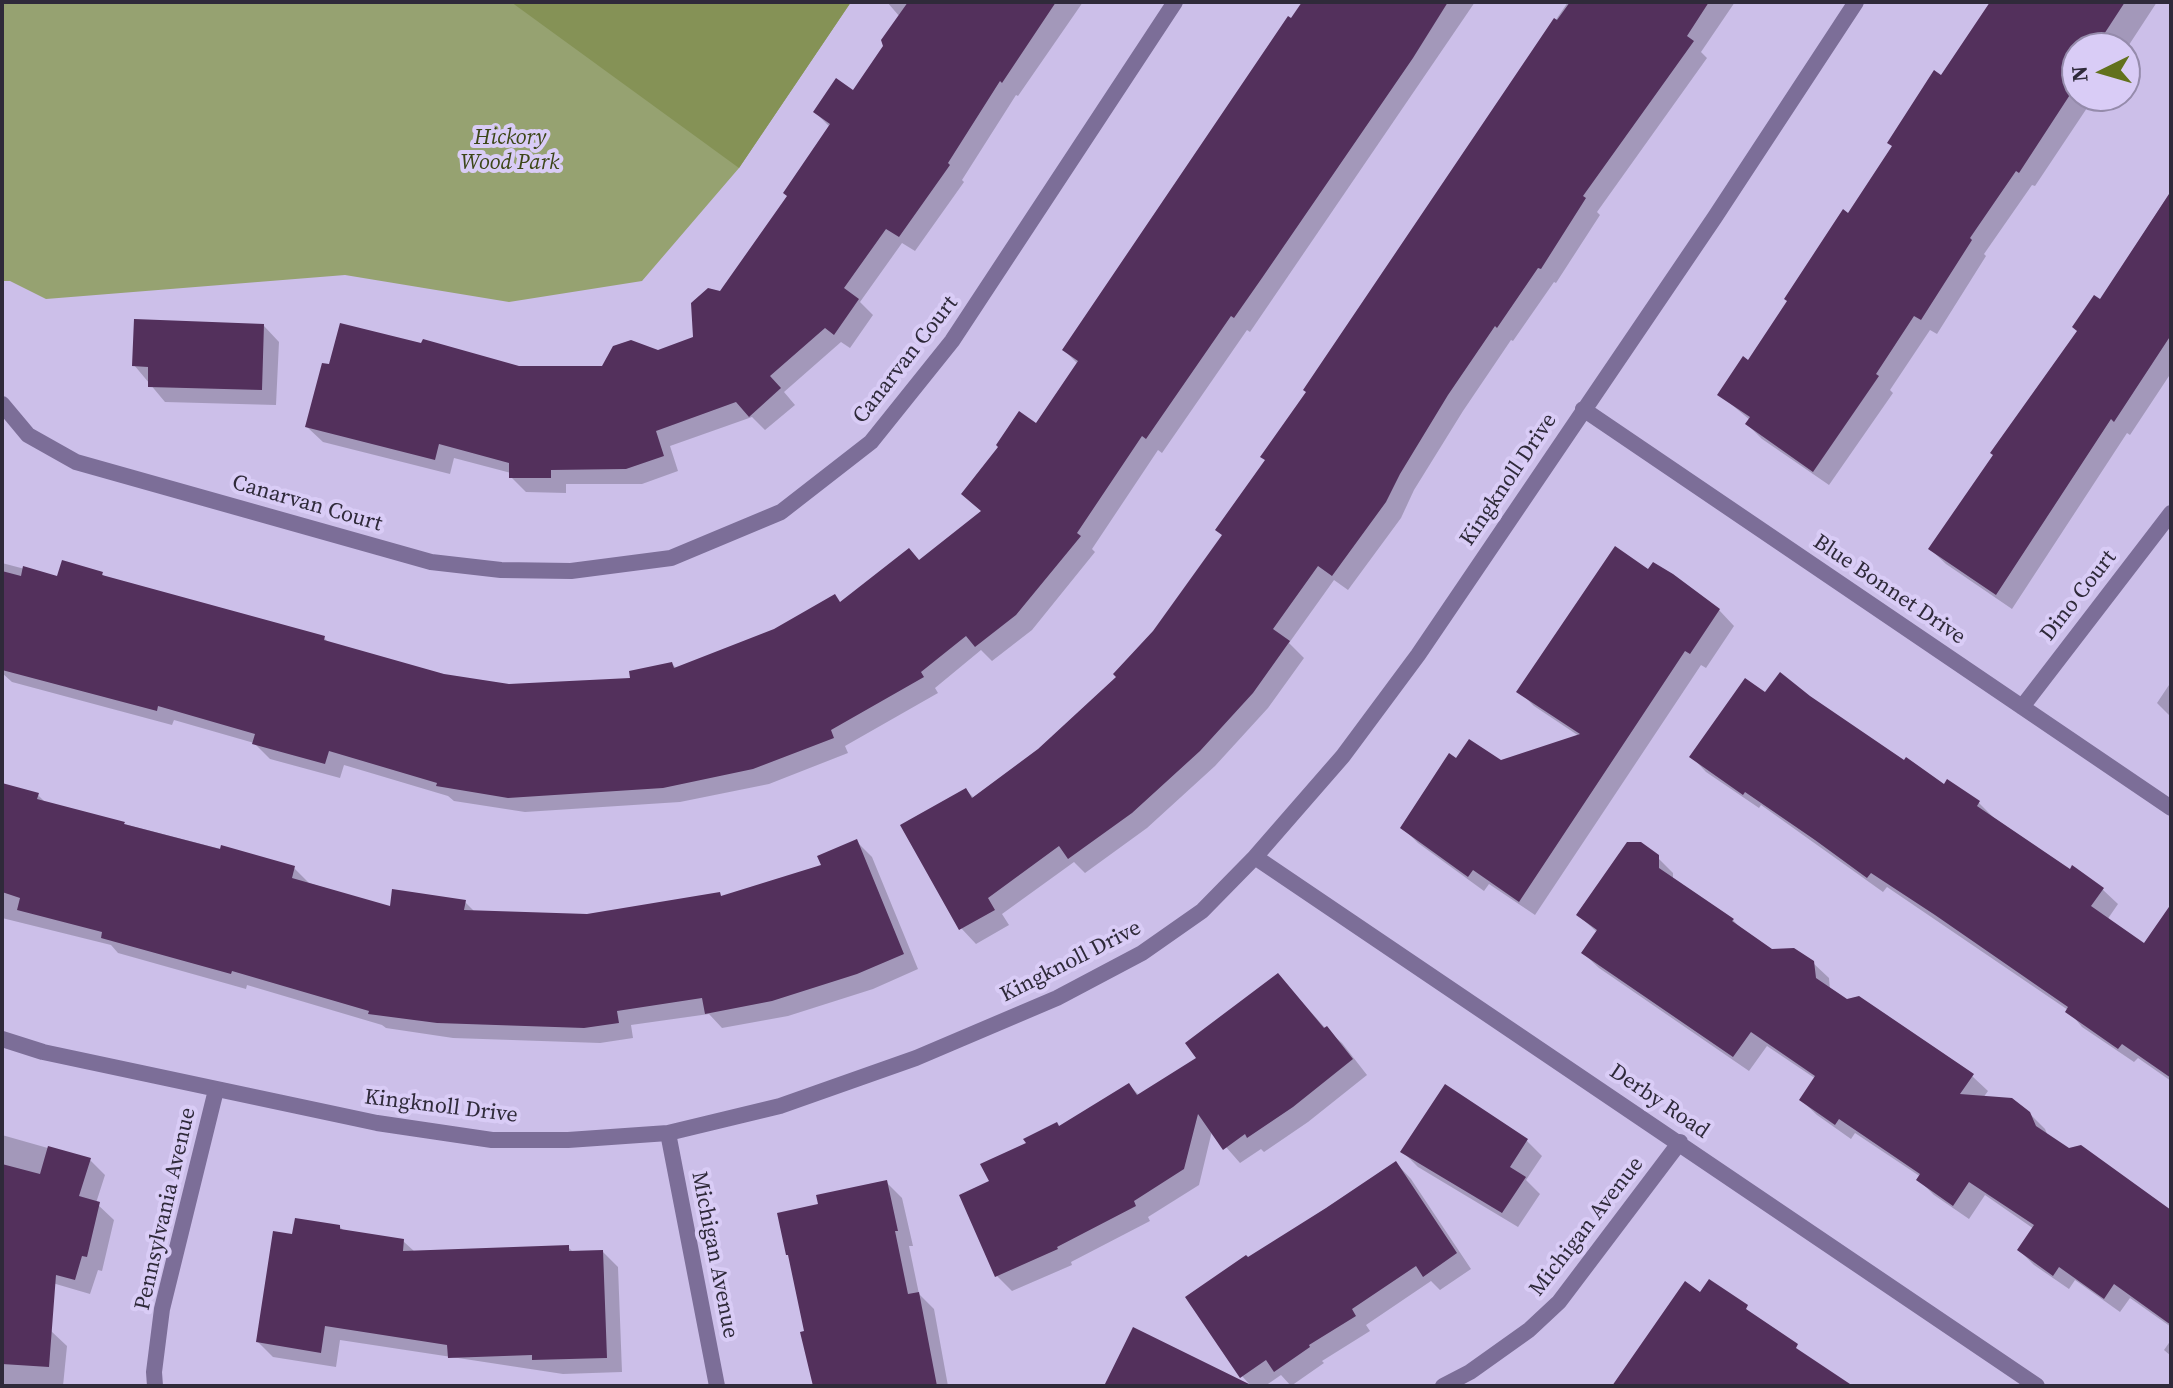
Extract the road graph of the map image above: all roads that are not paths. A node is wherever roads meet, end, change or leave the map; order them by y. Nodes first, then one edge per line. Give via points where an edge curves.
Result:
1 (1175, 2) edge
2 (1856, 2) edge
3 (2, 404) edge
4 (1583, 409) junction
5 (2171, 513) edge
6 (2022, 707) junction
7 (2171, 808) edge
8 (1255, 857) junction
9 (2, 1039) edge
10 (216, 1090) junction
11 (668, 1133) junction
12 (1680, 1142) junction
13 (155, 1386) edge
14 (717, 1386) edge
15 (1443, 1386) edge
16 (2037, 1386) edge

1 - 3 street, Canarvan Court via 952,341 871,442 781,512 671,558 571,571 431,562 76,462 28,435
2 - 4 street, Kingknoll Drive
4 - 6 street, Blue Bonnet Drive
4 - 8 street, Kingknoll Drive via 1418,655 1343,756
5 - 6 street, Dino Court
6 - 7 street, Blue Bonnet Drive
8 - 11 street, Kingknoll Drive via 1202,911 1142,953 1057,998 916,1058 780,1106
8 - 12 street, Derby Road
9 - 10 street, Kingknoll Drive
10 - 11 street, Kingknoll Drive via 492,1140
10 - 13 street, Pennsylvania Avenue via 162,1309
11 - 14 street, Michigan Avenue
12 - 15 street, Michigan Avenue via 1559,1302 1529,1330
12 - 16 street, Derby Road

